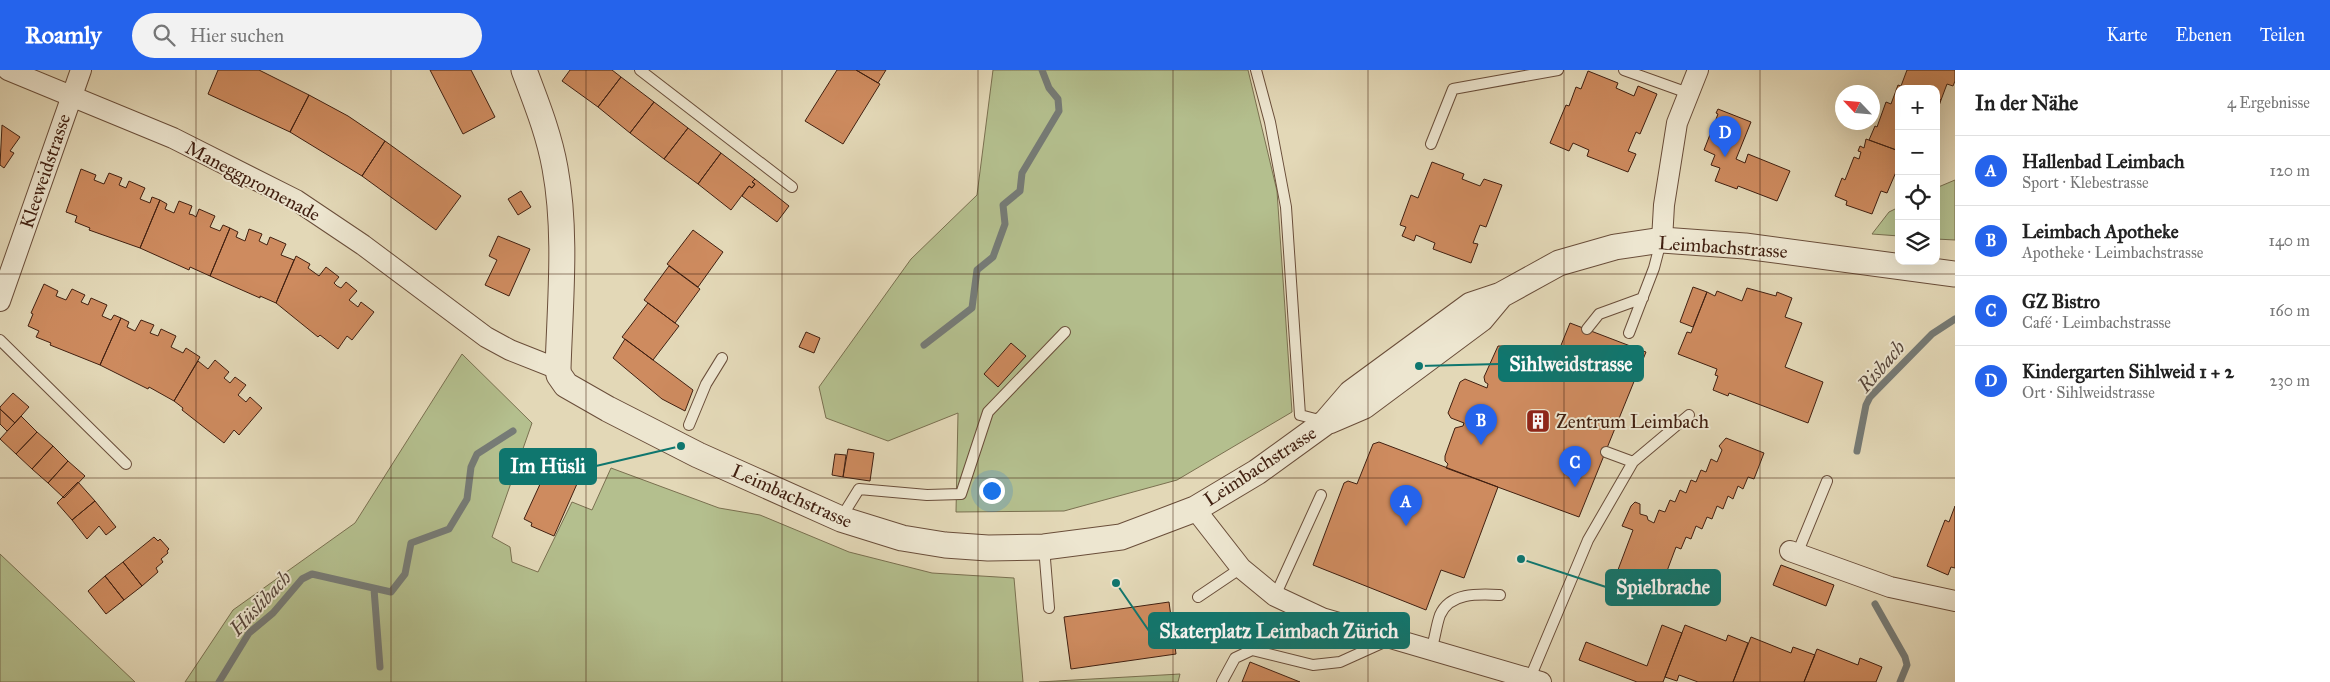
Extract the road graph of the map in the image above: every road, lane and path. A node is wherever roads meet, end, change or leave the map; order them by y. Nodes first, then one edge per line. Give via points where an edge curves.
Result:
1 (8, 70) edge
2 (81, 70) edge
3 (524, 70) edge
4 (640, 70) edge
5 (1256, 70) edge
6 (1558, 70) edge
7 (1624, 70) edge
8 (1698, 70) edge
9 (1688, 93) junction
10 (71, 97) junction
11 (1431, 144) dead end
12 (792, 187) dead end
13 (1662, 240) junction
14 (1955, 274) edge
15 (1643, 298) junction
16 (0, 301) edge
17 (1587, 329) dead end
18 (1065, 332) dead end
19 (1629, 333) dead end
20 (0, 340) edge
21 (722, 358) dead end
22 (558, 369) junction
23 (1688, 415) dead end
24 (1326, 422) junction
25 (689, 425) dead end
26 (1606, 452) dead end
27 (1633, 462) junction
28 (126, 464) dead end
29 (1827, 481) dead end
30 (1321, 495) dead end
31 (1195, 509) junction
32 (841, 519) junction
33 (1044, 547) junction
34 (1793, 552) joint
35 (1241, 568) junction
36 (1500, 595) dead end
37 (1275, 596) junction
38 (1198, 597) dead end
39 (1955, 600) edge
40 (1049, 608) dead end
41 (1392, 638) junction
42 (1431, 650) junction
43 (1536, 680) edge
44 (1222, 682) edge

1 - 10 street, Maneggpromenade
2 - 10 street, Kleeweidstrasse
3 - 22 street via 546,130 562,219
4 - 12 lane
5 - 24 lane via 1270,122 1286,207 1300,415
6 - 11 lane via 1453,89
7 - 9 lane
8 - 9 street
9 - 13 street via 1677,123
10 - 16 street, Kleeweidstrasse
10 - 22 street, Maneggpromenade via 173,138 296,200 363,245 486,337
13 - 14 street, Leimbachstrasse via 1745,246
13 - 15 lane
13 - 24 street, Leimbachstrasse via 1615,247 1559,263 1501,295 1470,305 1351,393
15 - 17 lane via 1599,314
15 - 19 lane
18 - 32 lane via 988,412 961,494 927,495 859,489
20 - 28 lane
21 - 25 lane via 706,384
22 - 32 street, Leimbachstrasse via 566,385 608,409
23 - 27 lane
24 - 31 street, Leimbachstrasse via 1257,472
26 - 27 lane
27 - 43 lane via 1588,540
29 - 34 lane
30 - 37 lane
31 - 33 street, Leimbachstrasse via 1121,537
31 - 35 street
32 - 33 street, Leimbachstrasse via 902,538 945,545
33 - 40 lane
34 - 39 street via 1907,592
35 - 37 street
35 - 38 lane
36 - 42 lane via 1473,594 1451,602 1440,614
37 - 41 street via 1322,618
41 - 42 street
41 - 44 lane via 1340,662 1313,665 1252,650 1235,658
42 - 43 street

